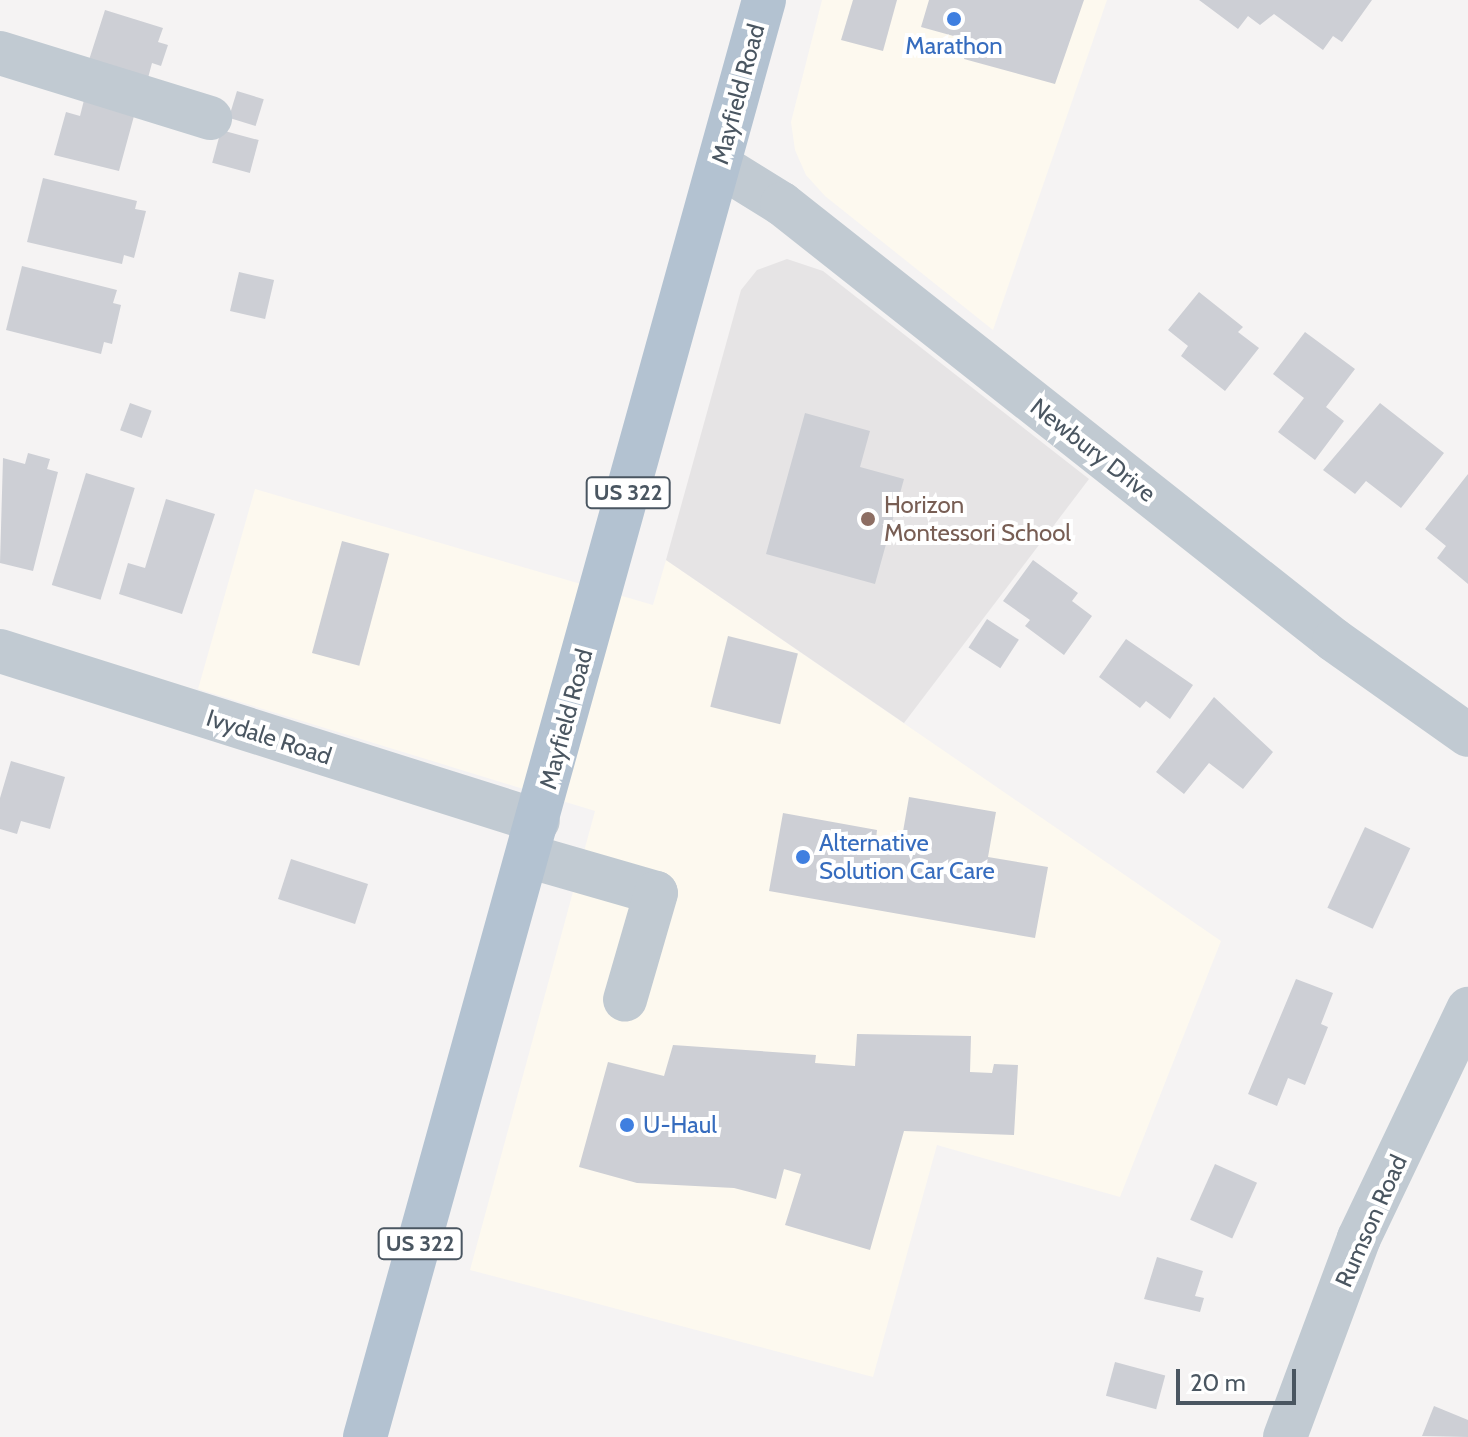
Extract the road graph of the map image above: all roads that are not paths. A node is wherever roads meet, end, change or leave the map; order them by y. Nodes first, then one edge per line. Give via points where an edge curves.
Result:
1 (764, 0) edge
2 (0, 53) edge
3 (210, 118) dead end
4 (719, 165) junction
5 (0, 651) edge
6 (1468, 735) edge
7 (533, 838) junction
8 (625, 1000) dead end
9 (1468, 1009) edge
10 (365, 1437) edge
11 (1285, 1437) edge

1 - 4 main road, Mayfield Road / US 322
2 - 3 street
4 - 6 street, Newbury Drive via 792,212 1334,640
4 - 7 main road, Mayfield Road / US 322
5 - 7 street, Ivydale Road
7 - 8 street, Ivydale Road via 656,893
7 - 10 main road, Mayfield Road / US 322
9 - 11 street, Rumson Road via 1359,1238

